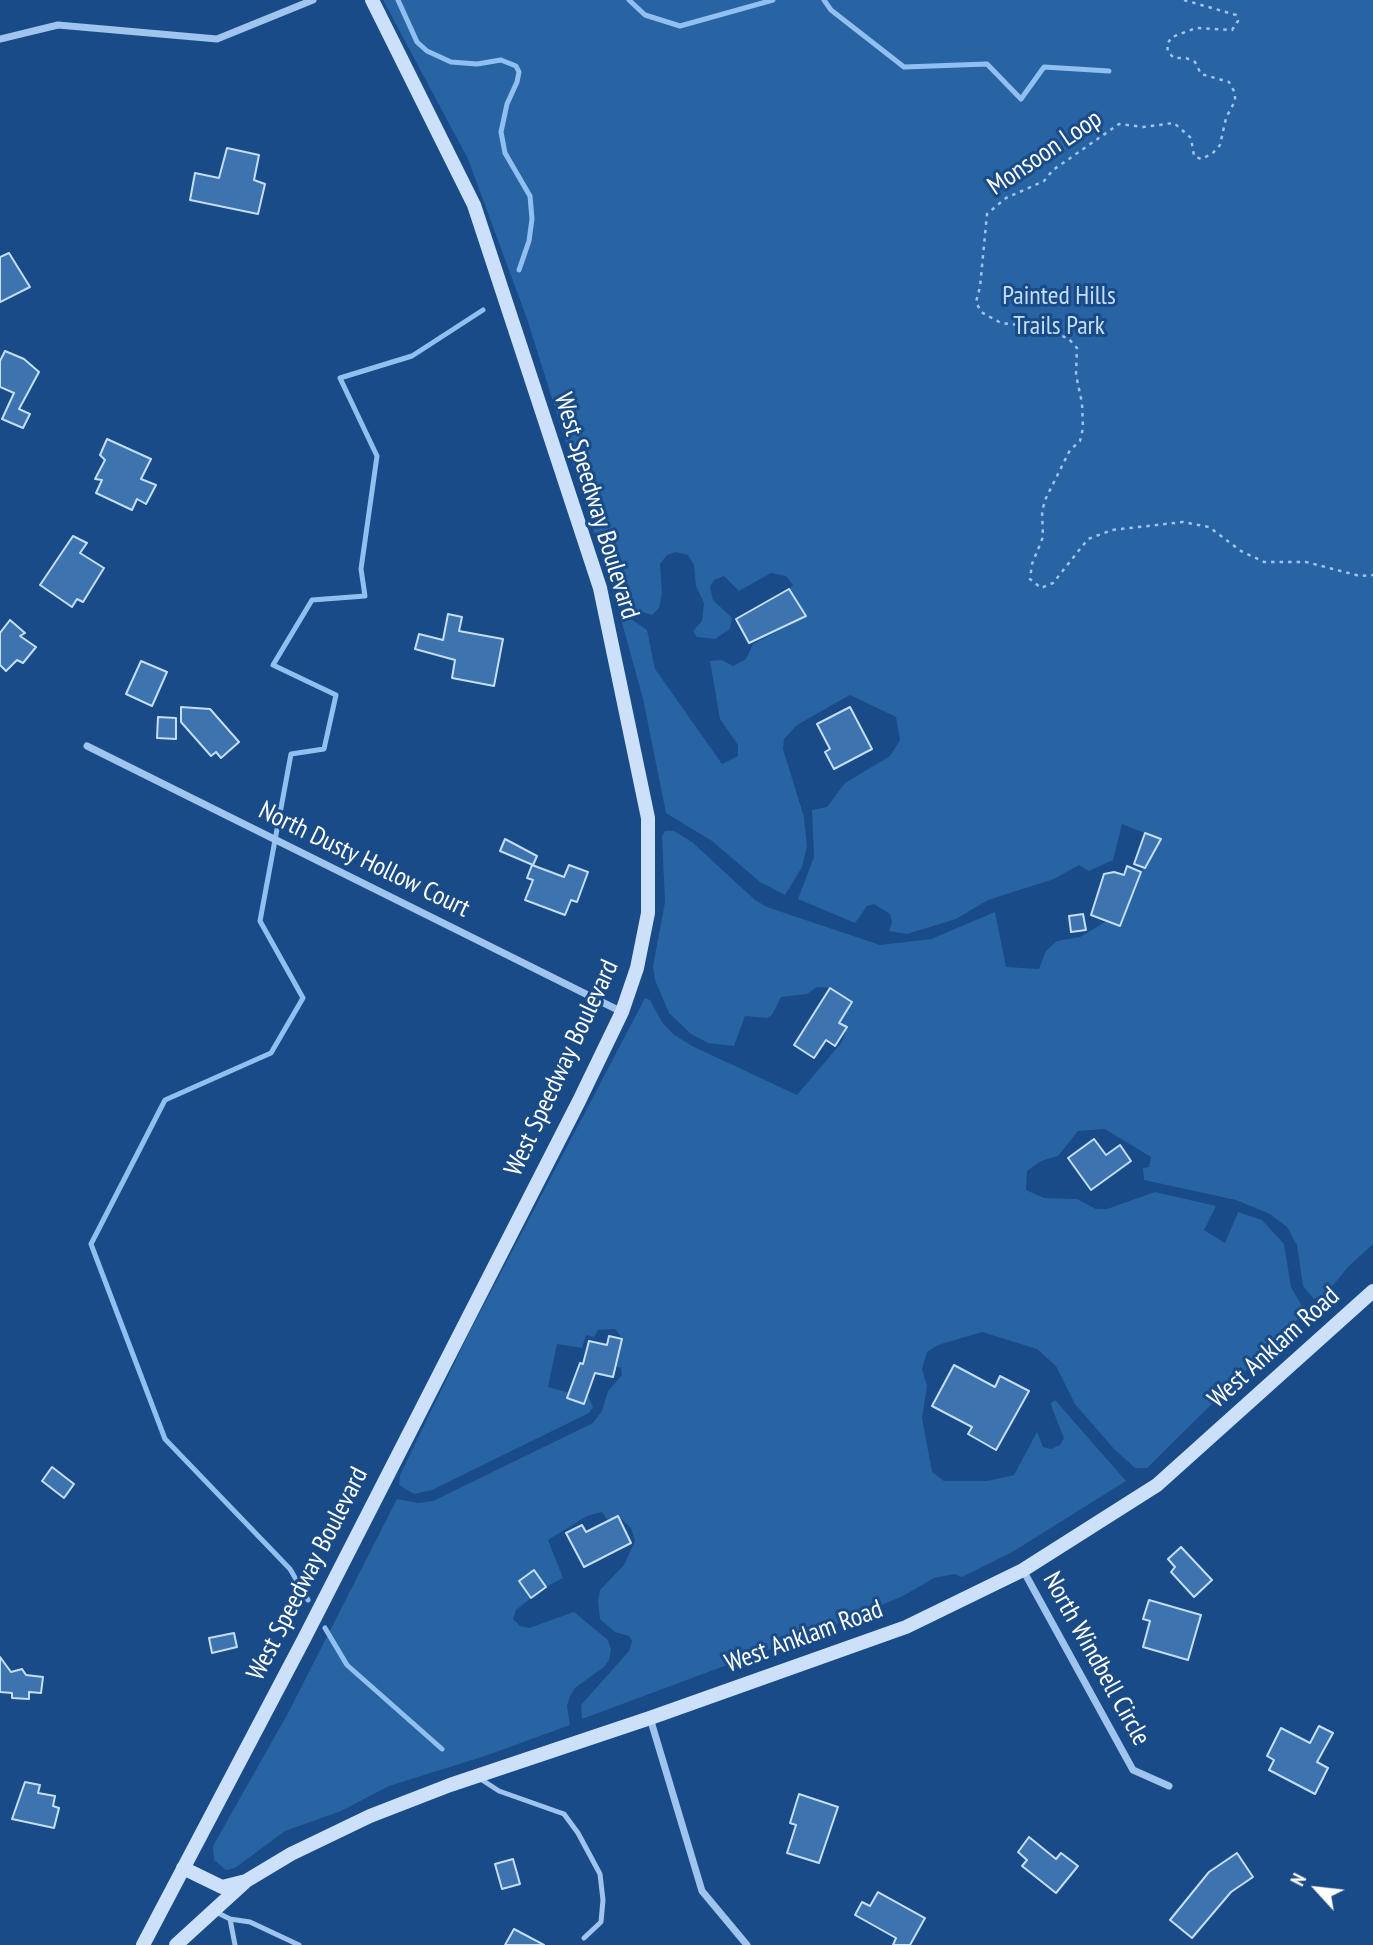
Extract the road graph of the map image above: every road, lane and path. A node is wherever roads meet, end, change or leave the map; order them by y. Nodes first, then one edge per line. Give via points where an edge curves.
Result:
1 (313, 0) edge
2 (372, 0) edge
3 (1184, 0) edge
4 (0, 39) edge
5 (1373, 575) edge
6 (87, 746) dead end
7 (622, 1012) junction
8 (1373, 1291) edge
9 (1023, 1570) junction
10 (650, 1718) junction
11 (477, 1776) junction
12 (1169, 1786) dead end
13 (183, 1868) junction
14 (246, 1881) junction
15 (213, 1911) junction
16 (230, 1919) junction
17 (584, 1938) dead end
18 (143, 1945) edge
19 (176, 1945) edge
20 (235, 1945) edge
21 (299, 1945) edge
22 (747, 1945) edge

1 - 4 street via 217,39 58,25
2 - 7 main road, West Speedway Boulevard via 474,205 600,588 648,818 648,913 638,968
3 - 5 path, Monsoon Loop via 1236,15 1238,21 1232,30 1196,28 1172,37 1167,44 1174,58 1186,58 1195,62 1201,74 1229,82 1235,101 1220,145 1201,159 1194,156 1191,138 1174,123 1119,124 1044,181 1006,198 987,214 976,302 981,312 1001,323 1068,338 1077,348 1083,428 1046,498 1044,537 1030,579 1041,588 1053,583 1088,539 1112,530 1183,522 1209,527 1264,562 1306,562
6 - 7 street, North Dusty Hollow Court
7 - 13 main road, West Speedway Boulevard
8 - 9 main road, West Anklam Road via 1157,1485
9 - 10 main road, West Anklam Road via 906,1627
9 - 12 street, North Windbell Circle via 1133,1770
10 - 11 main road, West Anklam Road
10 - 22 street via 702,1891
11 - 14 main road, West Anklam Road via 370,1816
11 - 17 lane via 499,1791 564,1814 578,1833 600,1874 603,1900 601,1922
13 - 14 main road, West Anklam Road via 222,1887
13 - 18 main road, West Speedway Boulevard
14 - 15 main road
15 - 16 lane
15 - 19 main road
16 - 20 lane
16 - 21 lane via 250,1922

